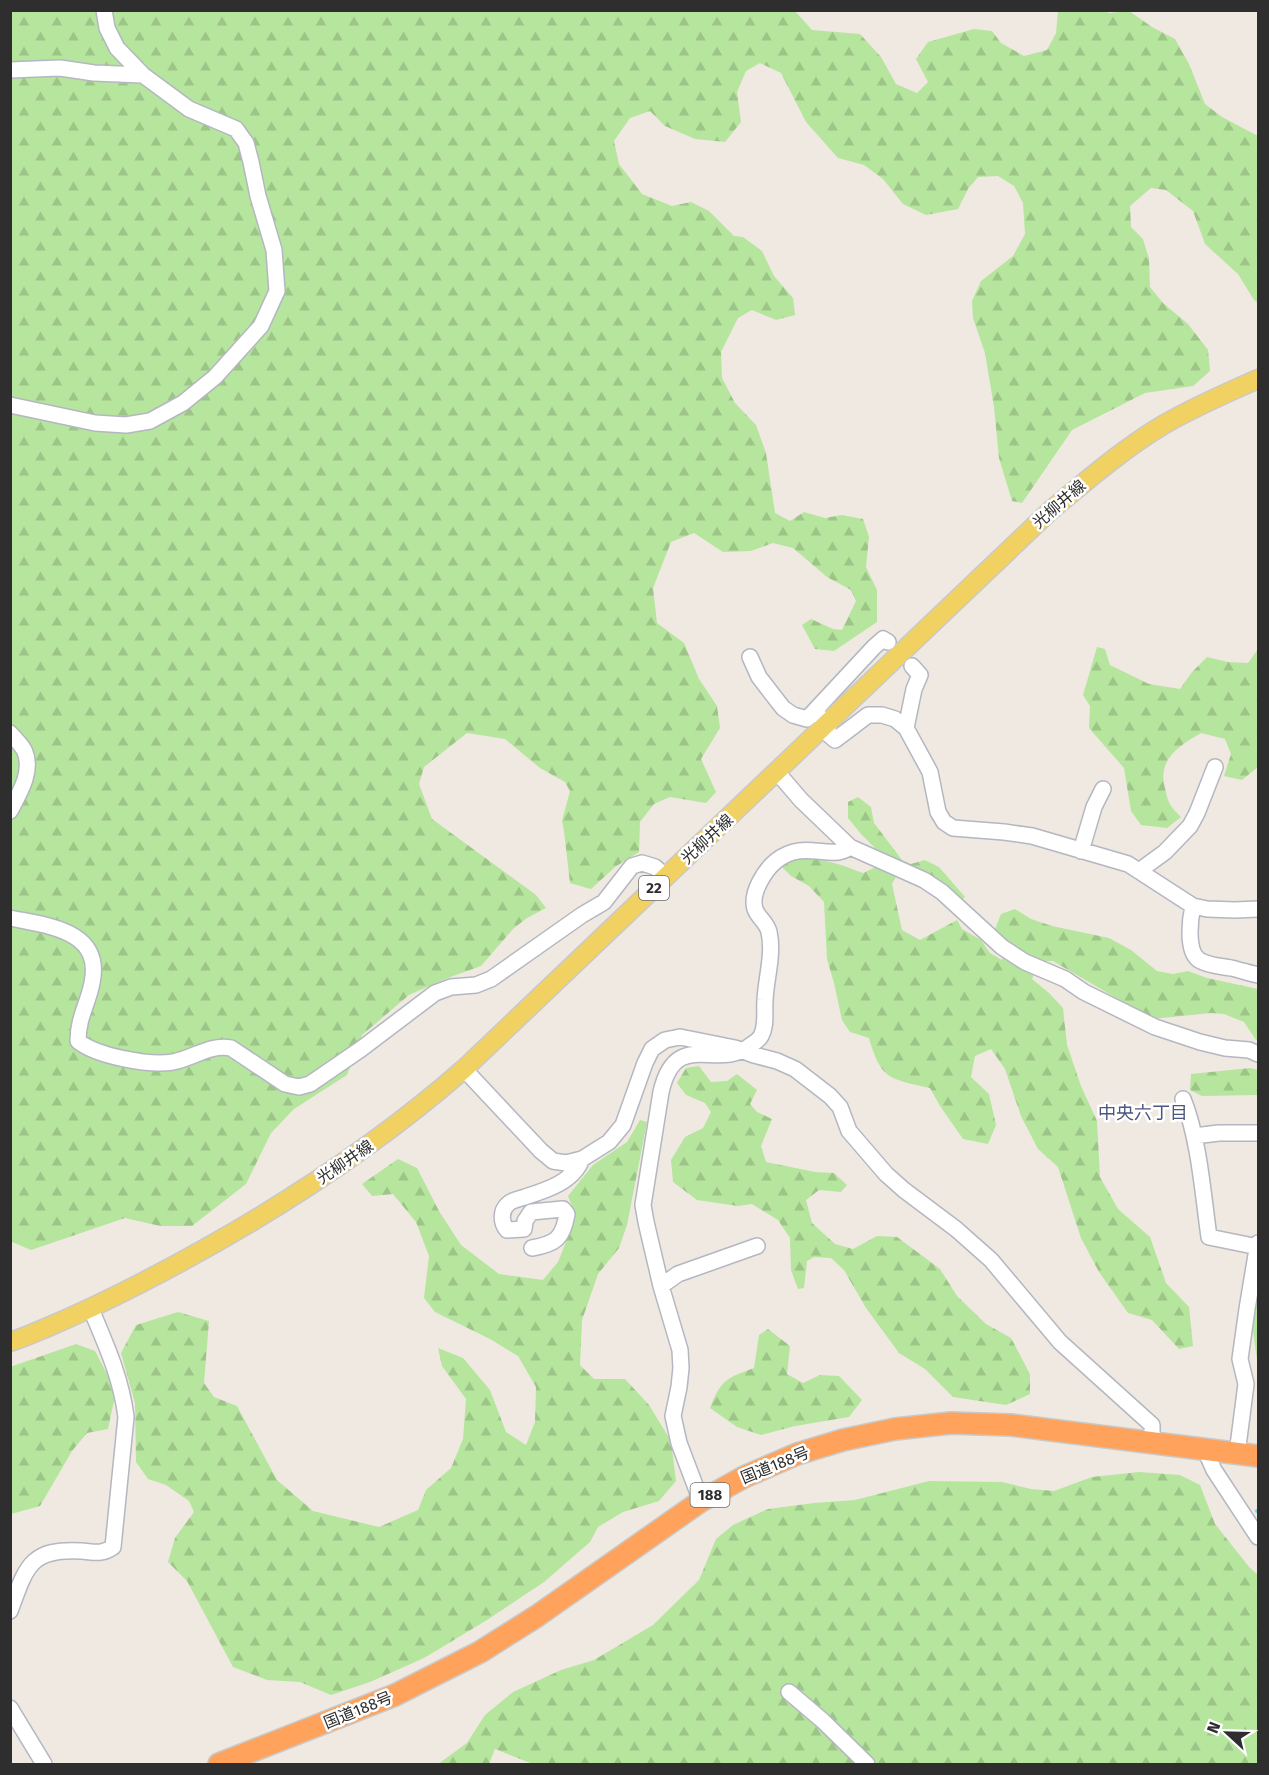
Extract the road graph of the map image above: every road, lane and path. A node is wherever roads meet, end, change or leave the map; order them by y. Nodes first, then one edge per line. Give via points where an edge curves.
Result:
1 (104, 10) edge
2 (10, 70) edge
3 (144, 75) junction
4 (1258, 379) edge
5 (10, 405) edge
6 (888, 642) dead end
7 (750, 657) dead end
8 (912, 666) dead end
9 (821, 718) junction
10 (906, 728) junction
11 (10, 733) edge
12 (1215, 767) dead end
13 (777, 772) junction
14 (1103, 789) dead end
15 (10, 811) edge
16 (850, 847) junction
17 (1081, 851) junction
18 (1139, 871) junction
19 (666, 877) junction
20 (1193, 906) junction
21 (1258, 909) edge
22 (10, 918) edge
23 (1258, 975) edge
24 (743, 1052) junction
25 (1258, 1054) edge
26 (464, 1069) junction
27 (1183, 1099) dead end
28 (1258, 1133) edge
29 (1194, 1136) junction
30 (582, 1159) junction
31 (1258, 1245) edge
32 (757, 1246) dead end
33 (532, 1248) dead end
34 (661, 1286) junction
35 (91, 1309) junction
36 (10, 1342) edge
37 (1152, 1443) junction
38 (1205, 1450) junction
39 (1237, 1454) junction
40 (1258, 1456) edge
41 (701, 1501) junction
42 (1258, 1537) edge
43 (10, 1611) edge
44 (789, 1692) dead end
45 (10, 1708) edge
46 (44, 1764) edge
47 (219, 1764) edge
48 (867, 1764) edge

1 - 3 street via 117,48
2 - 3 street via 60,68
3 - 5 street via 189,109 236,129 246,143 274,250 277,291 261,326 215,377 183,403 150,421 126,425 95,423
4 - 9 main road, 光柳井線 / 22 via 1162,426 1107,464
6 - 9 street via 883,639 874,646
7 - 9 street via 759,677 783,708 807,719
8 - 10 street via 920,675
9 - 10 street via 835,741 868,715 895,719
9 - 13 main road, 光柳井線 / 22
10 - 17 street via 930,772 938,812 952,828 1032,836
11 - 15 street via 24,750 28,764
12 - 18 street via 1190,826 1166,852
13 - 16 street
13 - 19 main road, 光柳井線 / 22
14 - 17 street
16 - 24 street via 837,853 799,849 787,853 774,862 757,888 754,908 766,924 770,947 765,1025 760,1038
16 - 25 street via 924,880 1002,947 1084,992 1155,1027
17 - 18 street via 1128,864
18 - 20 street
19 - 22 street via 656,867 642,863 632,866 604,902 491,979 435,993 361,1049 310,1084 299,1087 285,1084 231,1048 221,1046 175,1062 156,1063 138,1063 85,1047 78,1041 78,1027 92,982 93,961 87,948 64,930
19 - 26 main road, 光柳井線 / 22
20 - 21 street
20 - 23 street via 1191,941 1198,959
24 - 30 street via 680,1037 665,1040 652,1049 645,1063 623,1125 609,1142
24 - 34 street via 684,1056 675,1061 664,1078 644,1205
24 - 37 street via 795,1069 830,1096 840,1107 849,1131 886,1174 991,1260 1060,1342 1152,1425
26 - 30 street via 553,1161
26 - 35 main road, 光柳井線 / 22 via 378,1140 298,1194 186,1260
27 - 29 street
28 - 29 street
29 - 31 street via 1209,1237
30 - 33 street via 567,1179 509,1202 504,1208 503,1226 507,1230 524,1229 531,1212 563,1209 567,1214 564,1230 555,1240
31 - 39 street via 1240,1359 1246,1384
32 - 34 street via 678,1274
34 - 41 street via 680,1350 673,1416
35 - 36 main road, 光柳井線 / 22
35 - 43 street via 116,1368 126,1417 113,1547 104,1553 66,1550 32,1562
37 - 38 highway, 国道188号 / 188
37 - 41 highway, 国道188号 / 188 via 1011,1425 951,1424 895,1429 797,1454
38 - 39 highway, 国道188号 / 188
38 - 42 street
39 - 40 highway, 国道188号 / 188
41 - 47 highway, 国道188号 / 188 via 480,1652 395,1695
44 - 48 street
45 - 46 street

